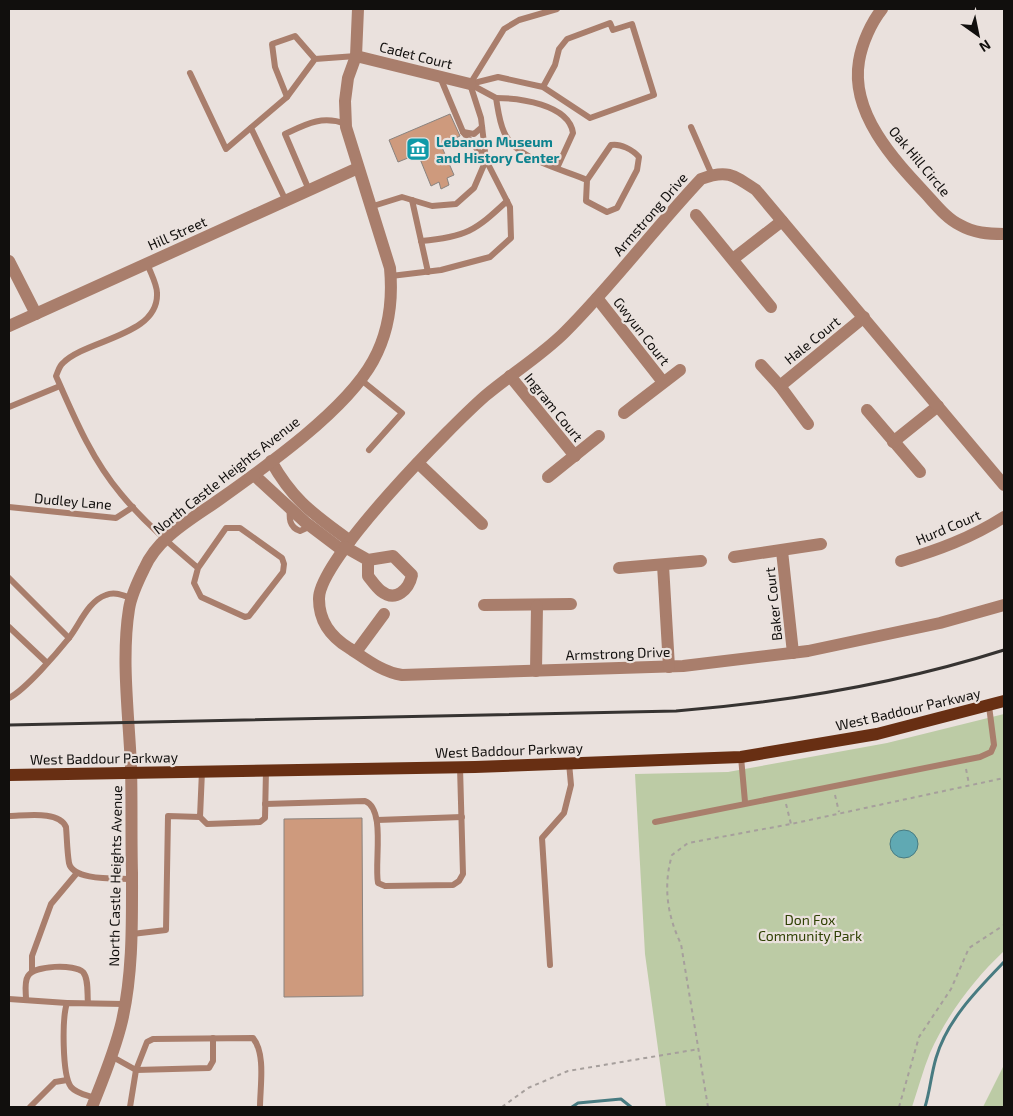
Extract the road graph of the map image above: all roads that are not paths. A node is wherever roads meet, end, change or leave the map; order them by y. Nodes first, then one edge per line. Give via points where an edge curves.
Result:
1 (358, 9) edge
2 (557, 9) edge
3 (882, 9) edge
4 (356, 56) junction
5 (315, 59) junction
6 (190, 73) dead end
7 (440, 77) junction
8 (470, 84) junction
9 (543, 87) junction
10 (287, 97) junction
11 (496, 98) junction
12 (346, 124) junction
13 (482, 127) junction
14 (691, 127) dead end
15 (251, 128) junction
16 (463, 132) junction
17 (486, 160) junction
18 (358, 168) junction
19 (557, 168) junction
20 (712, 175) junction
21 (587, 180) junction
22 (309, 190) junction
23 (412, 200) junction
24 (286, 201) junction
25 (507, 201) junction
26 (370, 207) junction
27 (696, 215) dead end
28 (782, 221) junction
29 (1004, 234) edge
30 (421, 241) junction
31 (734, 259) junction
32 (9, 261) edge
33 (147, 263) junction
34 (428, 272) junction
35 (391, 276) junction
36 (597, 298) junction
37 (771, 306) dead end
38 (36, 314) junction
39 (864, 317) junction
40 (9, 326) edge
41 (761, 365) dead end
42 (680, 370) dead end
43 (510, 376) junction
44 (360, 379) junction
45 (663, 382) junction
46 (60, 386) junction
47 (780, 386) junction
48 (938, 406) junction
49 (9, 407) edge
50 (867, 410) dead end
51 (624, 413) dead end
52 (808, 424) dead end
53 (599, 436) dead end
54 (894, 442) junction
55 (369, 450) dead end
56 (575, 456) junction
57 (271, 461) junction
58 (418, 462) junction
59 (920, 472) dead end
60 (254, 475) junction
61 (548, 477) dead end
62 (1004, 485) edge
63 (293, 503) junction
64 (133, 507) junction
65 (9, 508) edge
66 (1004, 517) edge
67 (482, 524) dead end
68 (165, 540) junction
69 (821, 544) dead end
70 (346, 546) junction
71 (782, 551) junction
72 (734, 558) dead end
73 (368, 560) dead end
74 (702, 561) dead end
75 (901, 561) dead end
76 (663, 564) junction
77 (198, 568) junction
78 (619, 568) dead end
79 (9, 578) edge
80 (132, 598) junction
81 (571, 604) dead end
82 (484, 605) dead end
83 (1004, 605) edge
84 (537, 606) junction
85 (384, 614) dead end
86 (9, 627) edge
87 (69, 638) junction
88 (356, 652) junction
89 (793, 653) junction
90 (46, 662) junction
91 (669, 666) junction
92 (536, 671) junction
93 (9, 698) edge
94 (1004, 701) edge
95 (988, 706) junction
96 (741, 757) junction
97 (569, 763) junction
98 (460, 767) junction
99 (266, 770) junction
100 (202, 771) junction
101 (131, 772) junction
102 (9, 775) edge
103 (746, 802) junction
104 (265, 804) junction
105 (9, 816) edge
106 (200, 817) junction
107 (462, 817) junction
108 (377, 820) junction
109 (655, 822) dead end
110 (77, 873) junction
111 (132, 879) junction
112 (132, 934) junction
113 (550, 965) dead end
114 (32, 971) junction
115 (9, 999) edge
116 (26, 999) junction
117 (67, 1003) junction
118 (88, 1003) junction
119 (124, 1004) junction
120 (213, 1038) junction
121 (111, 1056) junction
122 (136, 1070) junction
123 (67, 1080) junction
124 (94, 1103) edge
125 (30, 1107) edge
126 (130, 1107) edge
127 (260, 1107) edge

1 - 4 street, North Castle Heights Avenue
2 - 8 lane via 519,20 504,29
3 - 29 street, Oak Hill Circle via 868,33 858,62 862,99 869,119 911,178 958,225 973,231
4 - 5 lane
4 - 7 street, Cadet Court
4 - 12 street, North Castle Heights Avenue via 348,78
5 - 10 lane
5 - 10 lane via 295,36 272,44 275,67
6 - 15 lane via 226,149
7 - 8 street, Cadet Court
7 - 16 lane
8 - 9 lane via 498,77
8 - 11 lane
8 - 13 lane
9 - 9 lane via 590,118 654,95 632,24 613,30 610,22 568,40 559,49 555,65
10 - 15 lane
11 - 19 lane via 504,134 517,149
11 - 19 lane via 538,103 555,111 570,124 573,132
12 - 18 street, North Castle Heights Avenue
12 - 22 lane via 333,119 313,121 285,134
13 - 16 lane via 474,134
13 - 17 lane
14 - 20 lane
15 - 24 lane
16 - 17 lane
17 - 23 lane via 474,188 456,204 432,206
17 - 25 lane
18 - 22 street, Hill Street
18 - 26 street, North Castle Heights Avenue
19 - 21 lane
20 - 28 street via 734,174 756,190
20 - 36 street, Armstrong Drive via 700,180 675,206
21 - 21 lane via 586,201 607,212 612,211 617,208 637,170 639,157 617,144 611,145
22 - 24 street, Hill Street
23 - 26 lane via 402,197
23 - 30 lane
24 - 33 street, Hill Street
25 - 30 lane via 483,224 465,234
25 - 34 lane via 511,238 490,257
26 - 35 street, North Castle Heights Avenue
27 - 31 street
28 - 31 street
28 - 39 street
30 - 34 lane
31 - 37 street
32 - 38 street
33 - 38 street, Hill Street
33 - 46 lane via 157,292 153,311 143,323 75,353 61,364 56,376
34 - 35 lane
35 - 44 street, North Castle Heights Avenue via 387,327 372,363
36 - 43 street, Armstrong Drive via 563,334
36 - 45 street, Gwyun Court
38 - 40 street, Hill Street
39 - 47 street, Hale Court
39 - 48 street
41 - 47 street
42 - 45 street, Gwyun Court
43 - 56 street, Ingram Court
43 - 58 street, Armstrong Drive
44 - 55 lane via 402,413
44 - 57 street, North Castle Heights Avenue via 330,411
45 - 51 street, Gwyun Court
46 - 49 lane
46 - 64 lane via 91,450
47 - 52 street
48 - 54 street
48 - 62 street
50 - 54 street
53 - 56 street, Ingram Court
54 - 59 street
56 - 61 street, Ingram Court
57 - 60 street, North Castle Heights Avenue
57 - 63 street
58 - 67 street
58 - 70 street, Armstrong Drive
60 - 63 street
60 - 68 street, North Castle Heights Avenue
63 - 70 street
64 - 65 lane, Dudley Lane via 116,518
64 - 68 lane
66 - 75 street, Hurd Court via 975,535
68 - 77 lane
68 - 80 street, North Castle Heights Avenue via 145,566
69 - 71 street, Baker Court
70 - 73 street
70 - 88 street, Armstrong Drive via 328,574 319,598 325,625 336,639
71 - 72 street, Baker Court
71 - 89 street, Baker Court
74 - 76 street
76 - 78 street
76 - 91 street
77 - 77 lane via 194,583 201,597 244,617 256,609 283,572 284,564 282,558 234,527 226,528
79 - 87 lane
80 - 87 lane via 115,593 105,595 90,607
80 - 101 street, North Castle Heights Avenue via 126,638
81 - 84 street
82 - 84 street
83 - 89 street, Armstrong Drive via 940,623
84 - 92 street
85 - 88 street
86 - 90 lane
87 - 90 lane
88 - 92 street, Armstrong Drive via 389,673 402,675
89 - 91 street, Armstrong Drive
90 - 93 lane
91 - 92 street, Armstrong Drive
94 - 95 main road, West Baddour Parkway
95 - 96 main road, West Baddour Parkway via 877,734
95 - 103 lane via 994,745 991,752
96 - 97 main road, West Baddour Parkway
96 - 103 lane
97 - 98 main road, West Baddour Parkway
97 - 113 lane via 571,785 564,813 542,838
98 - 99 main road, West Baddour Parkway
98 - 107 lane
99 - 100 main road, West Baddour Parkway
99 - 104 lane
100 - 101 main road, West Baddour Parkway
100 - 106 lane
101 - 102 main road, West Baddour Parkway
101 - 111 street, North Castle Heights Avenue
103 - 109 lane
104 - 106 lane via 265,818 254,824 206,824
104 - 108 lane via 366,801 375,809
105 - 110 lane via 56,817 64,821 69,865
106 - 112 lane via 168,816 166,930
107 - 108 lane
107 - 108 lane via 463,874 453,885 384,886 378,883
110 - 111 lane
110 - 114 lane via 51,904 32,956
111 - 112 street, North Castle Heights Avenue
112 - 119 street, North Castle Heights Avenue
114 - 116 lane via 26,978
114 - 118 lane via 45,967 82,971 86,976
115 - 116 lane
116 - 117 lane
117 - 118 lane
117 - 123 lane via 63,1015
118 - 119 lane
119 - 121 street, North Castle Heights Avenue
120 - 122 lane via 153,1039 147,1042
120 - 122 lane via 213,1061 209,1068
120 - 127 lane via 252,1038 257,1044
121 - 122 lane
121 - 124 street, North Castle Heights Avenue
122 - 126 lane
123 - 124 lane via 76,1092
123 - 125 lane via 55,1082

